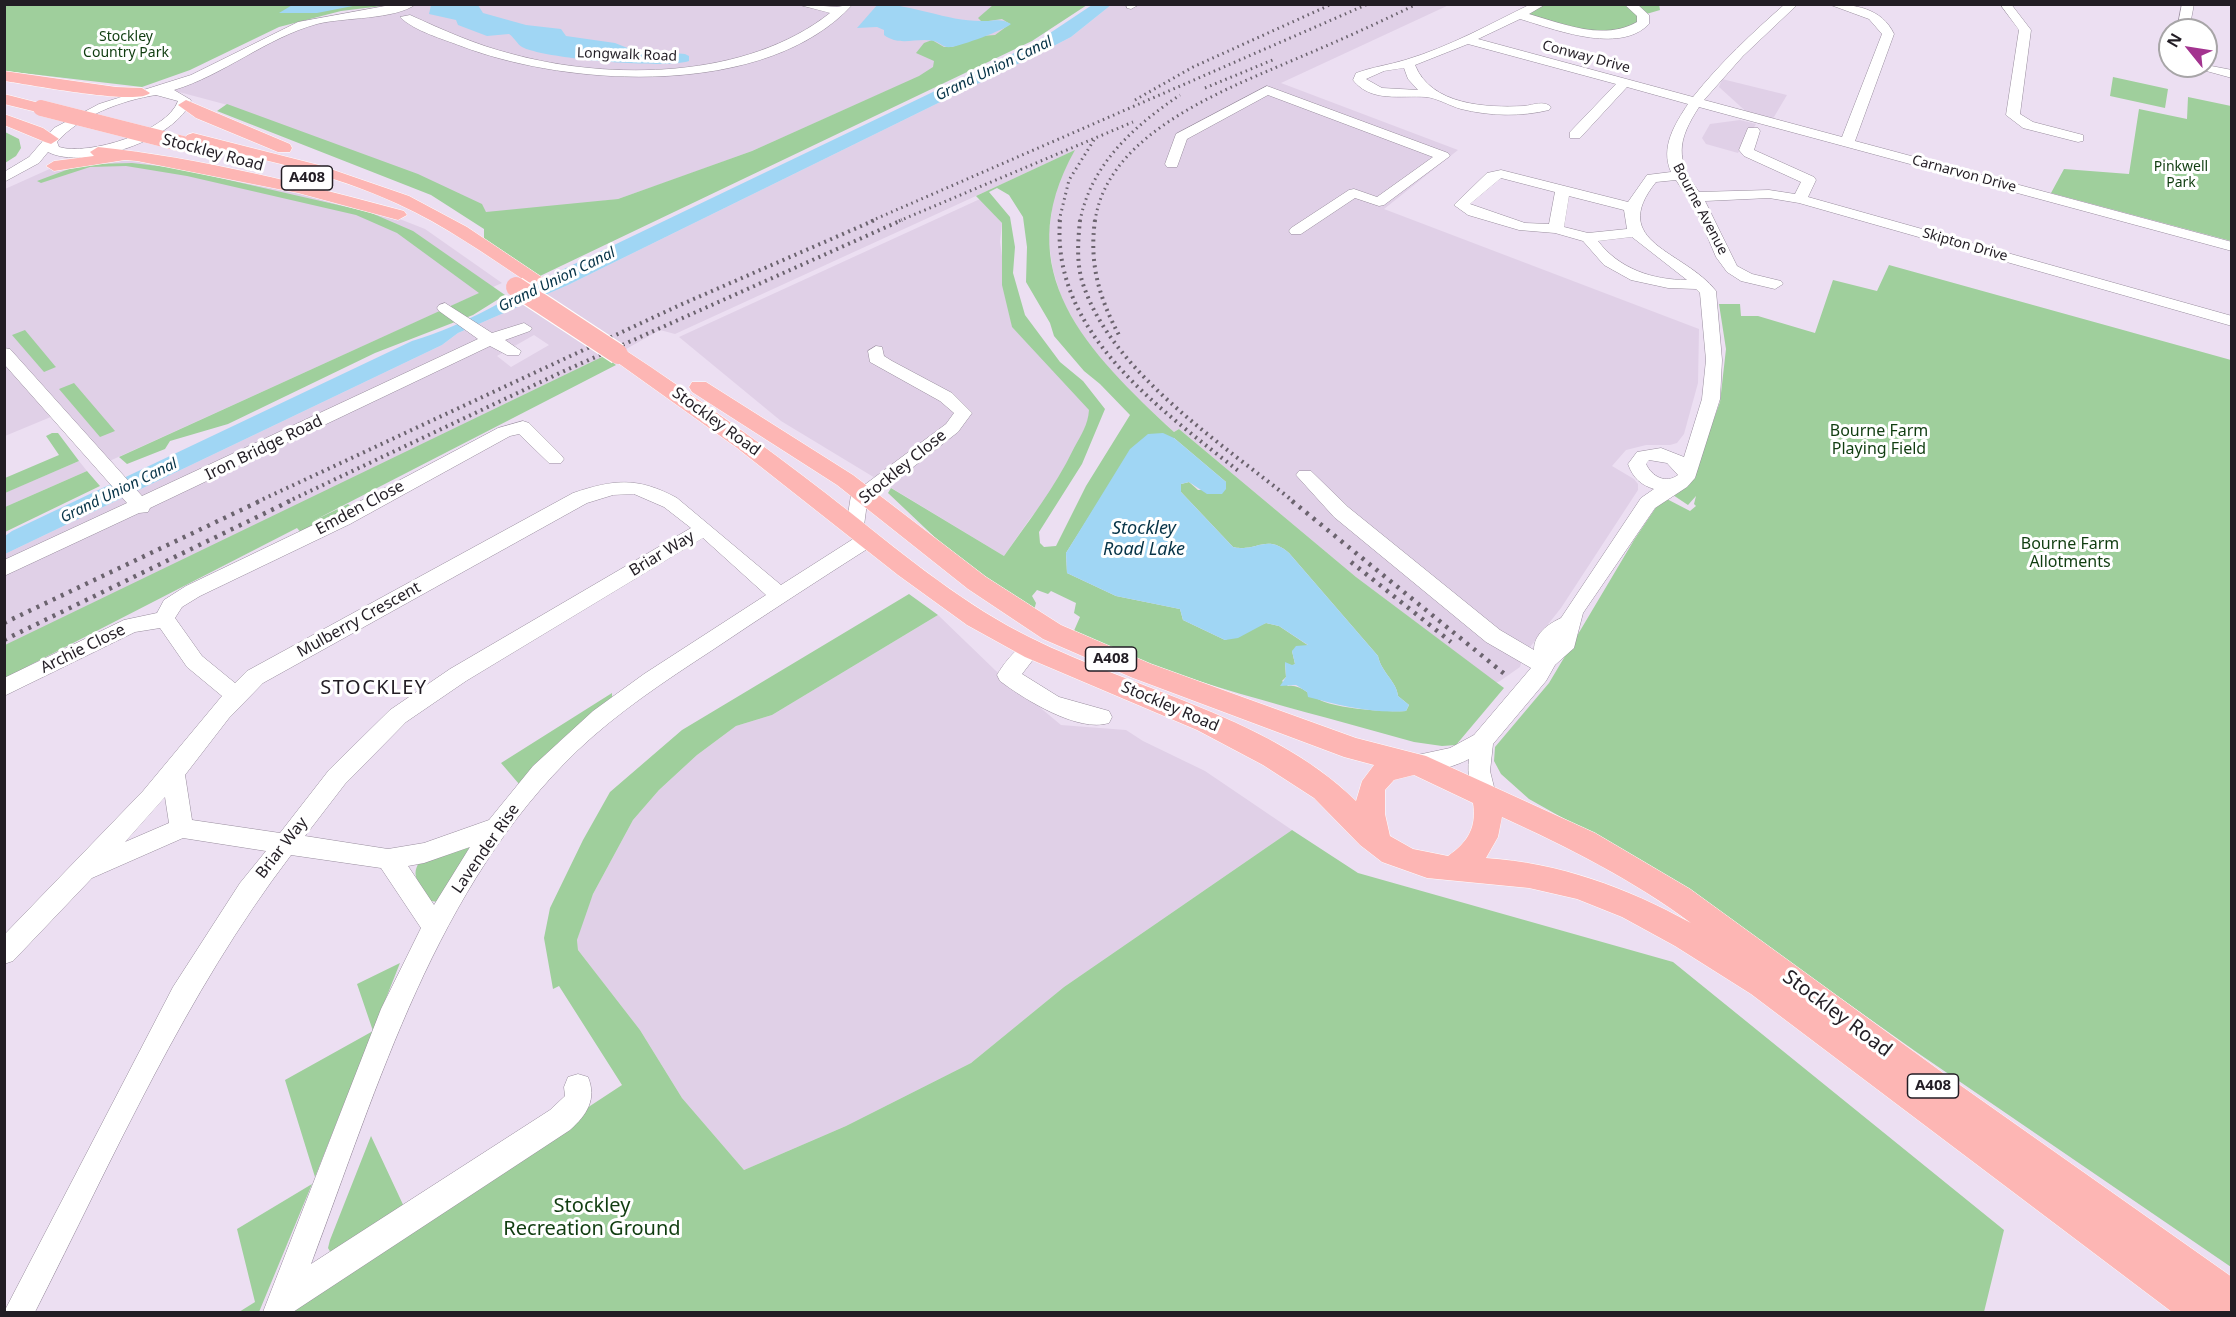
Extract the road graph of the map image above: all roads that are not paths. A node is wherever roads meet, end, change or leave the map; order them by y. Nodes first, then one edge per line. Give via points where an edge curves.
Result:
1 (801, 4) edge
2 (1541, 4) edge
3 (1629, 4) edge
4 (1793, 4) edge
5 (1833, 4) edge
6 (2005, 4) edge
7 (845, 8) edge
8 (409, 9) edge
9 (386, 14) junction
10 (1520, 15) junction
11 (1467, 40) junction
12 (1408, 63) junction
13 (4, 76) edge
14 (1624, 83) junction
15 (4, 91) edge
16 (146, 92) junction
17 (1430, 93) junction
18 (4, 99) edge
19 (185, 102) junction
20 (1697, 103) junction
21 (47, 105) junction
22 (1544, 107) dead end
23 (4, 119) edge
24 (1752, 131) dead end
25 (1575, 135) dead end
26 (2078, 138) dead end
27 (50, 140) junction
28 (188, 141) junction
29 (1847, 143) junction
30 (95, 153) junction
31 (175, 163) junction
32 (1172, 164) dead end
33 (54, 166) junction
34 (1679, 175) junction
35 (4, 178) edge
36 (4, 188) edge
37 (1563, 190) junction
38 (385, 191) junction
39 (1695, 197) junction
40 (1800, 199) junction
41 (1633, 208) junction
42 (426, 228) junction
43 (1556, 229) junction
44 (1634, 229) junction
45 (1296, 231) dead end
46 (1588, 238) junction
47 (2232, 247) edge
48 (525, 283) junction
49 (1698, 284) junction
50 (1775, 284) dead end
51 (452, 313) dead end
52 (2232, 321) edge
53 (524, 328) dead end
54 (482, 336) junction
55 (626, 350) junction
56 (513, 351) dead end
57 (876, 351) dead end
58 (4, 353) edge
59 (1696, 444) junction
60 (1665, 455) junction
61 (555, 459) dead end
62 (1305, 475) dead end
63 (1680, 478) junction
64 (1652, 482) junction
65 (864, 494) junction
66 (138, 503) junction
67 (1648, 503) junction
68 (704, 529) junction
69 (862, 534) junction
70 (4, 569) edge
71 (780, 595) junction
72 (165, 619) junction
73 (1032, 648) junction
74 (1545, 663) junction
75 (4, 688) edge
76 (236, 693) junction
77 (1101, 717) dead end
78 (1482, 741) junction
79 (1416, 764) junction
80 (172, 773) junction
81 (1485, 795) junction
82 (500, 826) junction
83 (182, 828) junction
84 (285, 843) junction
85 (1378, 843) junction
86 (388, 859) junction
87 (1455, 867) junction
88 (85, 872) junction
89 (433, 926) junction
90 (4, 953) edge
91 (579, 1087) dead end
92 (2232, 1299) edge
93 (280, 1306) edge
94 (20, 1312) edge
95 (2202, 1312) edge

1 - 7 street
2 - 10 street
3 - 10 street via 1643,15 1643,24 1622,34 1579,31
4 - 20 street, Bourne Avenue via 1728,63
5 - 29 street via 1873,17 1888,34
6 - 26 street via 2025,30 2013,115 2028,125
7 - 8 street, Longwalk Road via 803,38 760,56 680,73 606,72 544,65 470,45
8 - 9 street
9 - 16 street via 302,25 191,80
9 - 19 street via 292,37 203,81 192,89
10 - 11 street
11 - 12 street
11 - 14 street, Conway Drive
12 - 17 street via 1415,80
12 - 17 street via 1371,71 1360,76 1359,81 1393,94
13 - 16 main road via 116,92
14 - 20 street, Conway Drive
14 - 25 street
15 - 21 main road, Stockley Road / A408
16 - 19 street via 176,94
16 - 27 street via 98,110
17 - 22 street via 1485,110 1528,111
18 - 21 main road, Stockley Road / A408
19 - 30 street via 172,119 128,142
19 - 38 main road via 201,115
20 - 29 street, Carnarvon Drive
20 - 34 street, Bourne Avenue via 1673,142
21 - 28 main road, Stockley Road / A408, bridge
23 - 27 main road via 37,130
24 - 40 street via 1746,150 1749,153 1809,180
27 - 30 street via 50,147 58,153
27 - 35 street via 34,160
28 - 38 main road, Stockley Road / A408 via 308,167
28 - 42 main road, Stockley Road / A408 via 376,200
29 - 47 street, Carnarvon Drive
30 - 31 main road
30 - 33 street
31 - 33 main road via 108,158
31 - 42 main road via 357,202 390,211
32 - 45 street via 1181,136 1267,90 1443,156 1379,202 1354,193
33 - 36 street
34 - 39 street, Bourne Avenue
34 - 41 street via 1652,178
37 - 41 street
37 - 43 street
37 - 43 street via 1501,174 1492,176 1461,205 1524,227
38 - 48 main road, Stockley Road / A408 via 428,212
39 - 40 street, Skipton Drive via 1769,194
39 - 50 street, Bourne Avenue via 1731,269
40 - 52 street, Skipton Drive
41 - 44 street via 1630,219
42 - 48 main road, Stockley Road / A408
43 - 46 street
44 - 46 street
44 - 49 street
46 - 49 street via 1596,251 1636,277 1672,286
48 - 55 main road, Stockley Road / A408, bridge
49 - 59 street via 1708,291 1714,360 1711,399
51 - 54 street
53 - 54 street, Iron Bridge Road
54 - 56 street
54 - 66 street, Iron Bridge Road
55 - 65 main road, Stockley Road / A408
55 - 69 main road, Stockley Road / A408
57 - 65 street, Stockley Close via 876,358 886,367 952,402 963,413 952,428
58 - 66 street
59 - 60 street
59 - 63 street
60 - 63 street via 1680,462
60 - 64 street via 1647,454 1639,460 1640,474
61 - 72 street, Emden Close via 523,428 508,430 343,519 193,591 175,602 166,611
62 - 74 street via 1341,512 1493,636
63 - 64 street
63 - 67 street
64 - 67 street
65 - 69 street, Stockley Close via 856,503
65 - 79 main road, Stockley Road / A408 via 1006,604 1091,651 1354,749
66 - 70 street, Iron Bridge Road
67 - 74 street via 1569,623 1571,637 1562,651
68 - 71 street, Mulberry Crescent
68 - 76 street, Mulberry Crescent via 651,491 624,487 580,498 255,677
68 - 84 street, Briar Way via 458,675 398,716 337,777
69 - 71 street, Lavender Rise
69 - 73 main road, Stockley Road / A408 via 965,611
71 - 82 street, Lavender Rise via 630,694 590,726 548,767
72 - 75 street, Archie Close via 131,625
72 - 76 street via 193,664
73 - 77 street via 1008,675 1043,700 1068,711
73 - 85 main road, Stockley Road / A408 via 1245,740 1339,803
74 - 78 street
76 - 80 street, Mulberry Crescent
78 - 79 street via 1455,756
78 - 81 street via 1479,771
79 - 81 main road, Stockley Road / A408
79 - 85 main road via 1386,772 1371,788 1368,803
80 - 83 street
80 - 88 street, Mulberry Crescent
81 - 87 main road via 1488,826 1482,841 1471,857
81 - 92 main road, Stockley Road / A408 via 1585,842 1680,898 1938,1090
82 - 86 street via 424,853
82 - 89 street, Lavender Rise
83 - 84 street
83 - 88 street
84 - 86 street
84 - 94 street, Briar Way via 249,891 182,996
85 - 87 main road, Stockley Road / A408 via 1408,861
86 - 89 street
87 - 95 main road, Stockley Road / A408 via 1551,878 1637,911 1697,942 1780,998
88 - 90 street, Mulberry Crescent
89 - 93 street, Lavender Rise via 394,1009
91 - 93 street, Lavender Rise via 578,1102 560,1120

